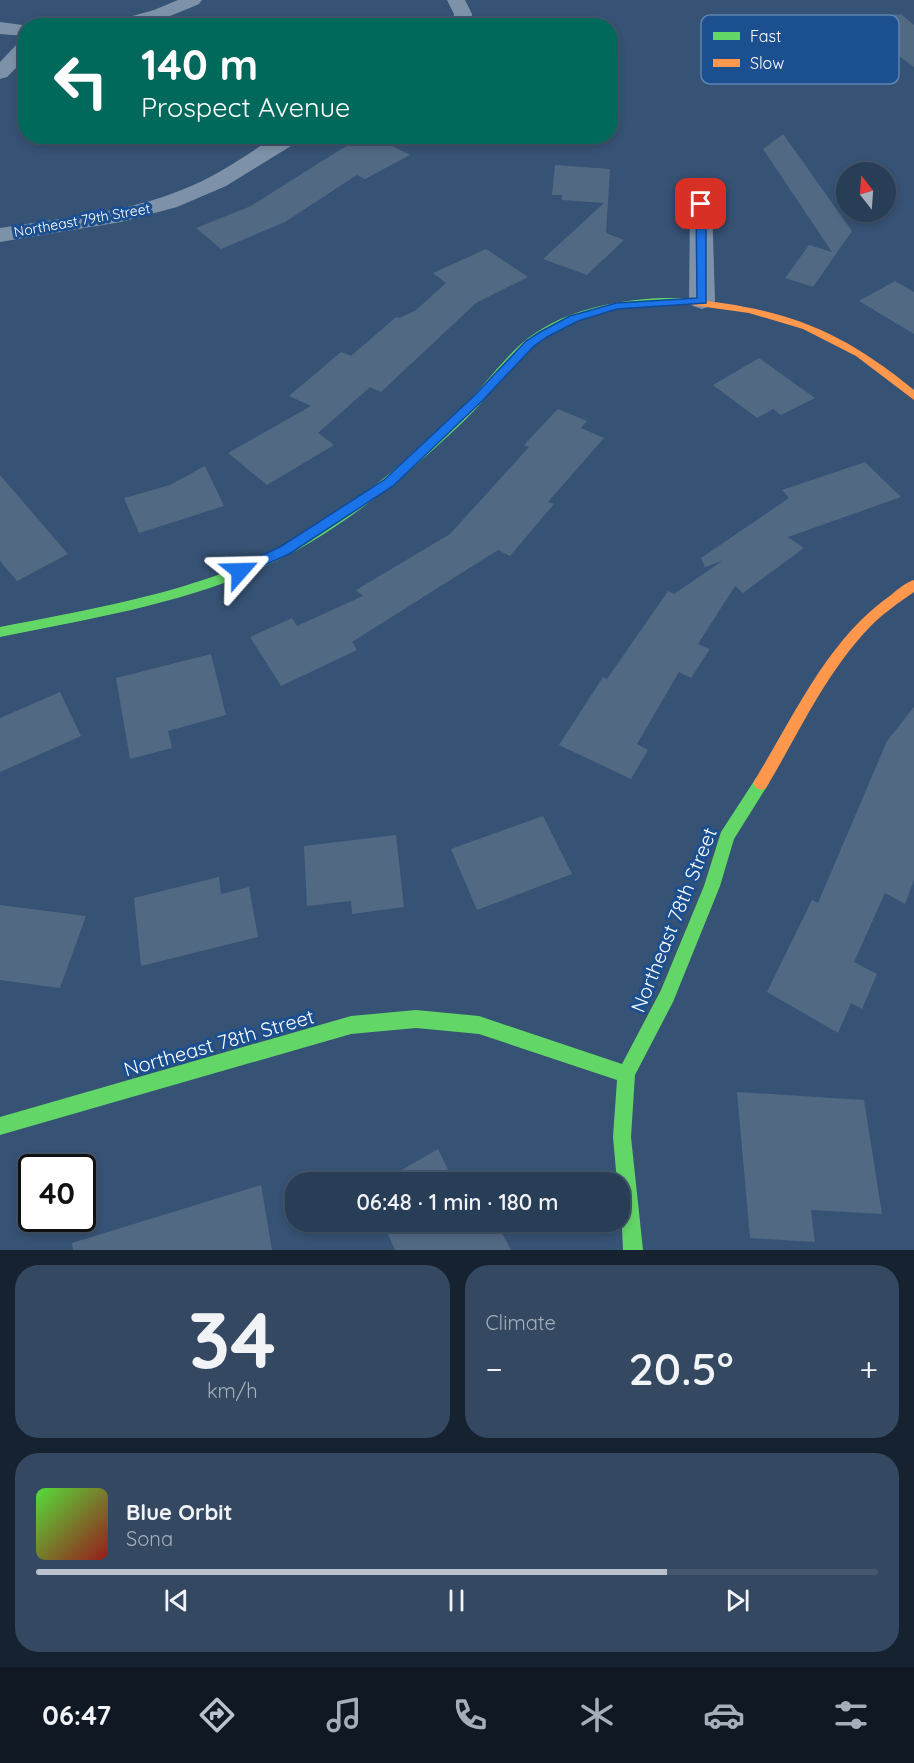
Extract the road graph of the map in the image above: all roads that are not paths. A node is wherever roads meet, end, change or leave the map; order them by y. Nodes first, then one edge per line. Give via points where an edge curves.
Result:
1 (193, 0) edge
2 (458, 2) edge
3 (146, 18) edge
4 (463, 18) edge
5 (0, 28) edge
6 (18, 29) edge
7 (18, 54) edge
8 (0, 73) edge
9 (278, 144) edge
10 (701, 204) dead end
11 (0, 235) edge
12 (702, 301) junction
13 (914, 396) edge
14 (914, 585) edge
15 (0, 632) edge
16 (626, 1074) junction
17 (0, 1126) edge
18 (633, 1250) edge

1 - 3 street
2 - 4 street
5 - 6 street
7 - 8 street
9 - 11 street, Northeast 79th Street via 206,188 157,206
10 - 12 street
12 - 13 street via 774,315 830,335 863,355
12 - 15 street via 616,306 574,319 544,334 530,343 388,483 285,550 165,598
14 - 16 street, Northeast 78th Street via 886,604 858,631 727,837 712,886 667,996
16 - 17 street, Northeast 78th Street via 479,1025 416,1018 351,1025
16 - 18 street via 622,1137

